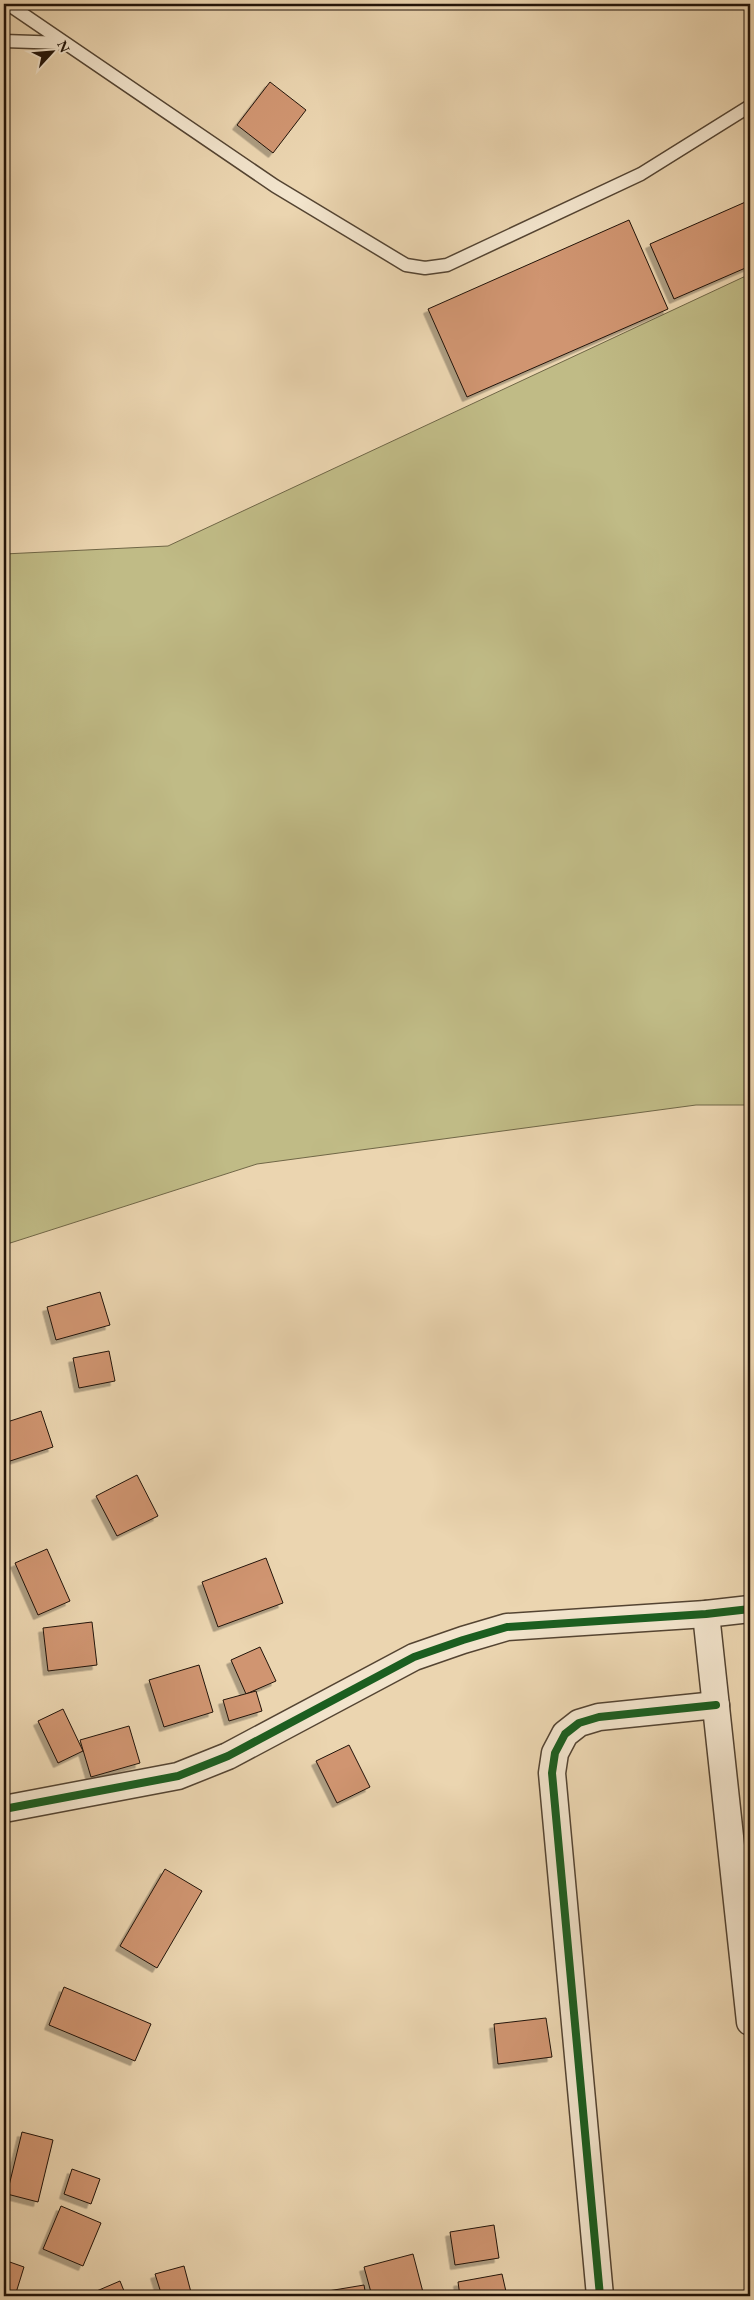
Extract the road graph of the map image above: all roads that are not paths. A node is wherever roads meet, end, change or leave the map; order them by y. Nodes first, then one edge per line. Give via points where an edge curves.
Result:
1 (8, 4) edge
2 (4, 41) edge
3 (64, 43) junction
4 (750, 106) edge
5 (750, 1609) edge
6 (706, 1614) junction
7 (716, 1705) junction
8 (4, 1809) edge
9 (750, 2022) edge
10 (600, 2296) edge

1 - 3 lane
2 - 3 lane
3 - 4 lane via 275,186 406,265 425,268 447,265 641,174
5 - 6 street
6 - 7 street
6 - 8 street via 507,1628 463,1640 414,1657 228,1756 178,1776
7 - 9 street
7 - 10 street via 579,1722 565,1734 555,1753 552,1772

